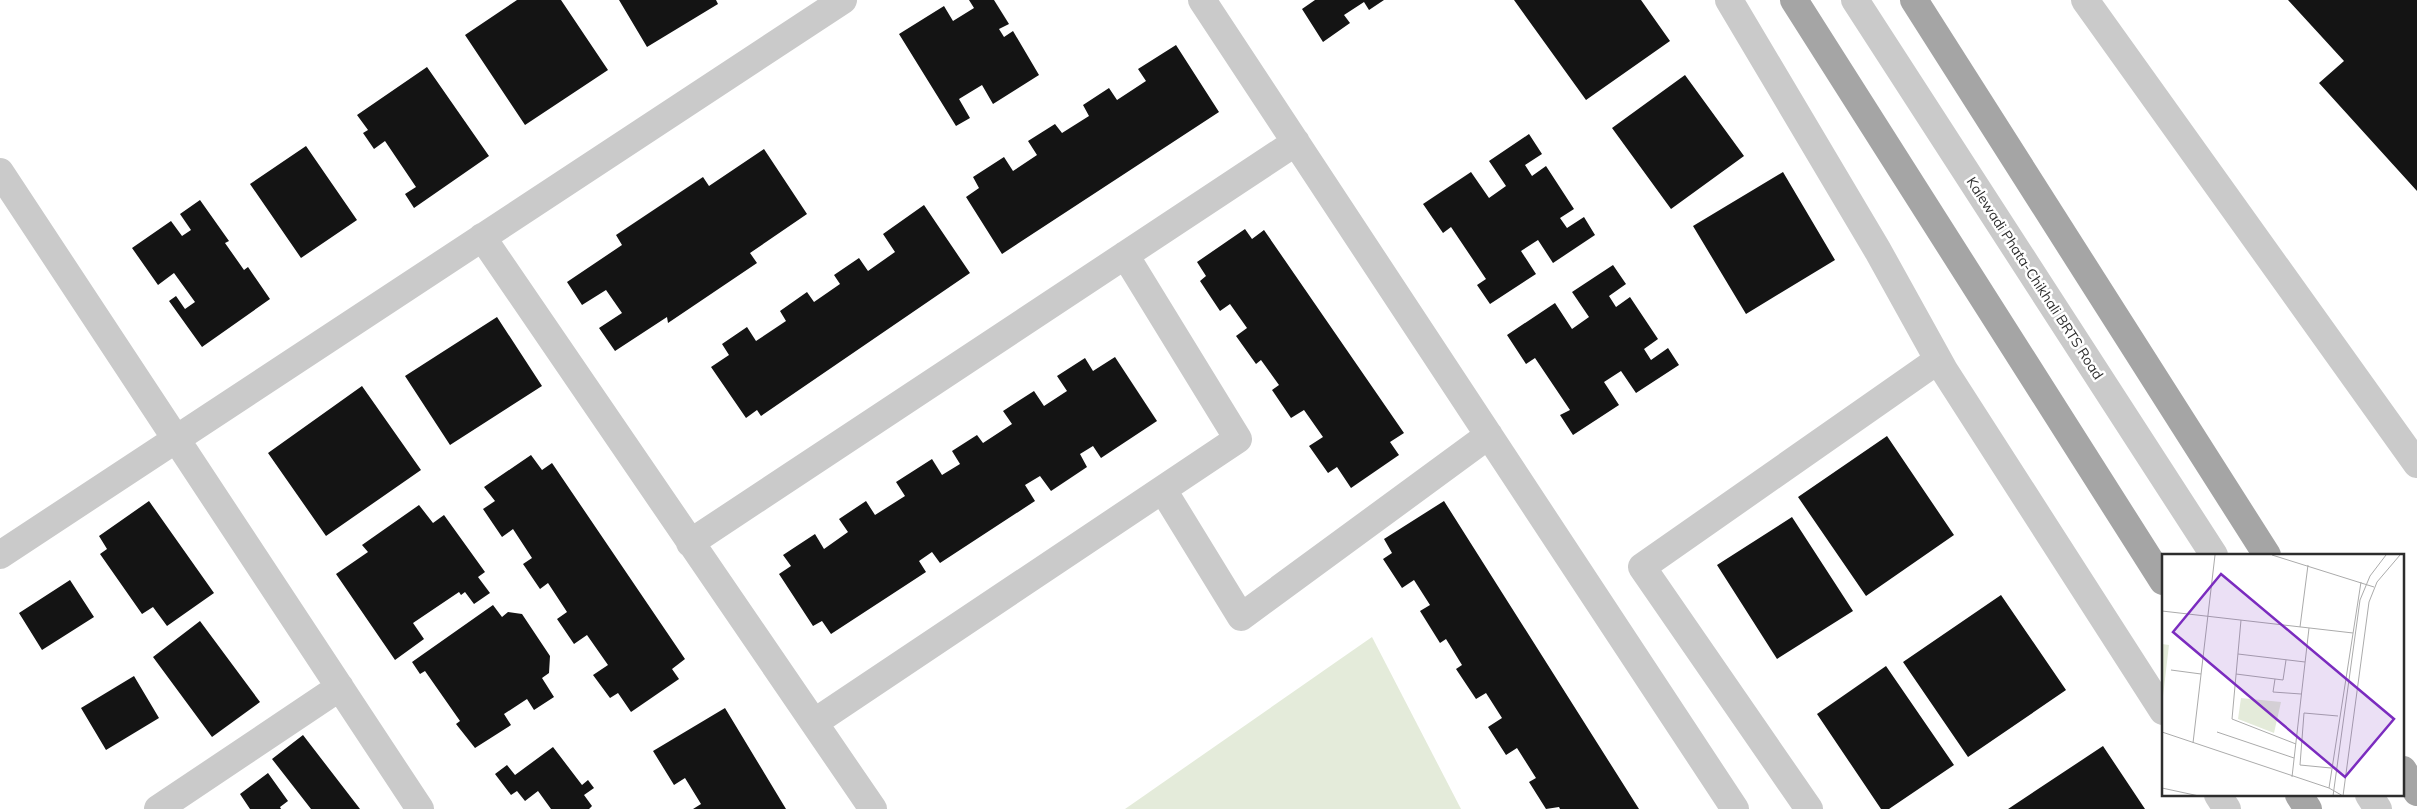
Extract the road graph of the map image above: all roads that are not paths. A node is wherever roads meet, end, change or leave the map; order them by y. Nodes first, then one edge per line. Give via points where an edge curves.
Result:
1 (843, 0) edge
2 (1202, 0) edge
3 (1729, 0) edge
4 (1794, 0) edge
5 (1855, 0) edge
6 (1914, 0) edge
7 (2085, 0) edge
8 (1296, 142) junction
9 (0, 172) edge
10 (482, 237) junction
11 (1125, 255) junction
12 (1938, 360) junction
13 (1489, 435) junction
14 (176, 439) junction
15 (2417, 464) edge
16 (1163, 490) junction
17 (690, 543) junction
18 (2213, 554) edge
19 (2266, 554) edge
20 (0, 555) edge
21 (2162, 579) edge
22 (340, 687) junction
23 (2162, 709) edge
24 (815, 722) junction
25 (2404, 772) edge
26 (2417, 792) edge
27 (2219, 796) edge
28 (2300, 796) edge
29 (2370, 796) edge
30 (158, 809) edge
31 (420, 809) edge
32 (873, 809) edge
33 (1735, 809) edge
34 (1808, 809) edge
35 (2227, 809) edge
36 (2308, 809) edge
37 (2378, 809) edge

1 - 10 street
2 - 8 street
3 - 12 street via 1878,251
4 - 21 main road
5 - 18 street, Kalewadi Phata-Chikhali BRTS Road
6 - 19 main road
7 - 15 street
8 - 11 street
8 - 13 street
9 - 14 street
10 - 14 street
10 - 17 street
11 - 16 street via 1238,439
11 - 17 street
12 - 23 street
12 - 34 street via 1642,567
13 - 16 street via 1241,617
13 - 33 street
14 - 20 street
14 - 22 street
16 - 24 street
17 - 24 street
22 - 30 street
22 - 31 street
24 - 32 street
25 - 26 main road
27 - 35 street
28 - 36 main road
29 - 37 street

